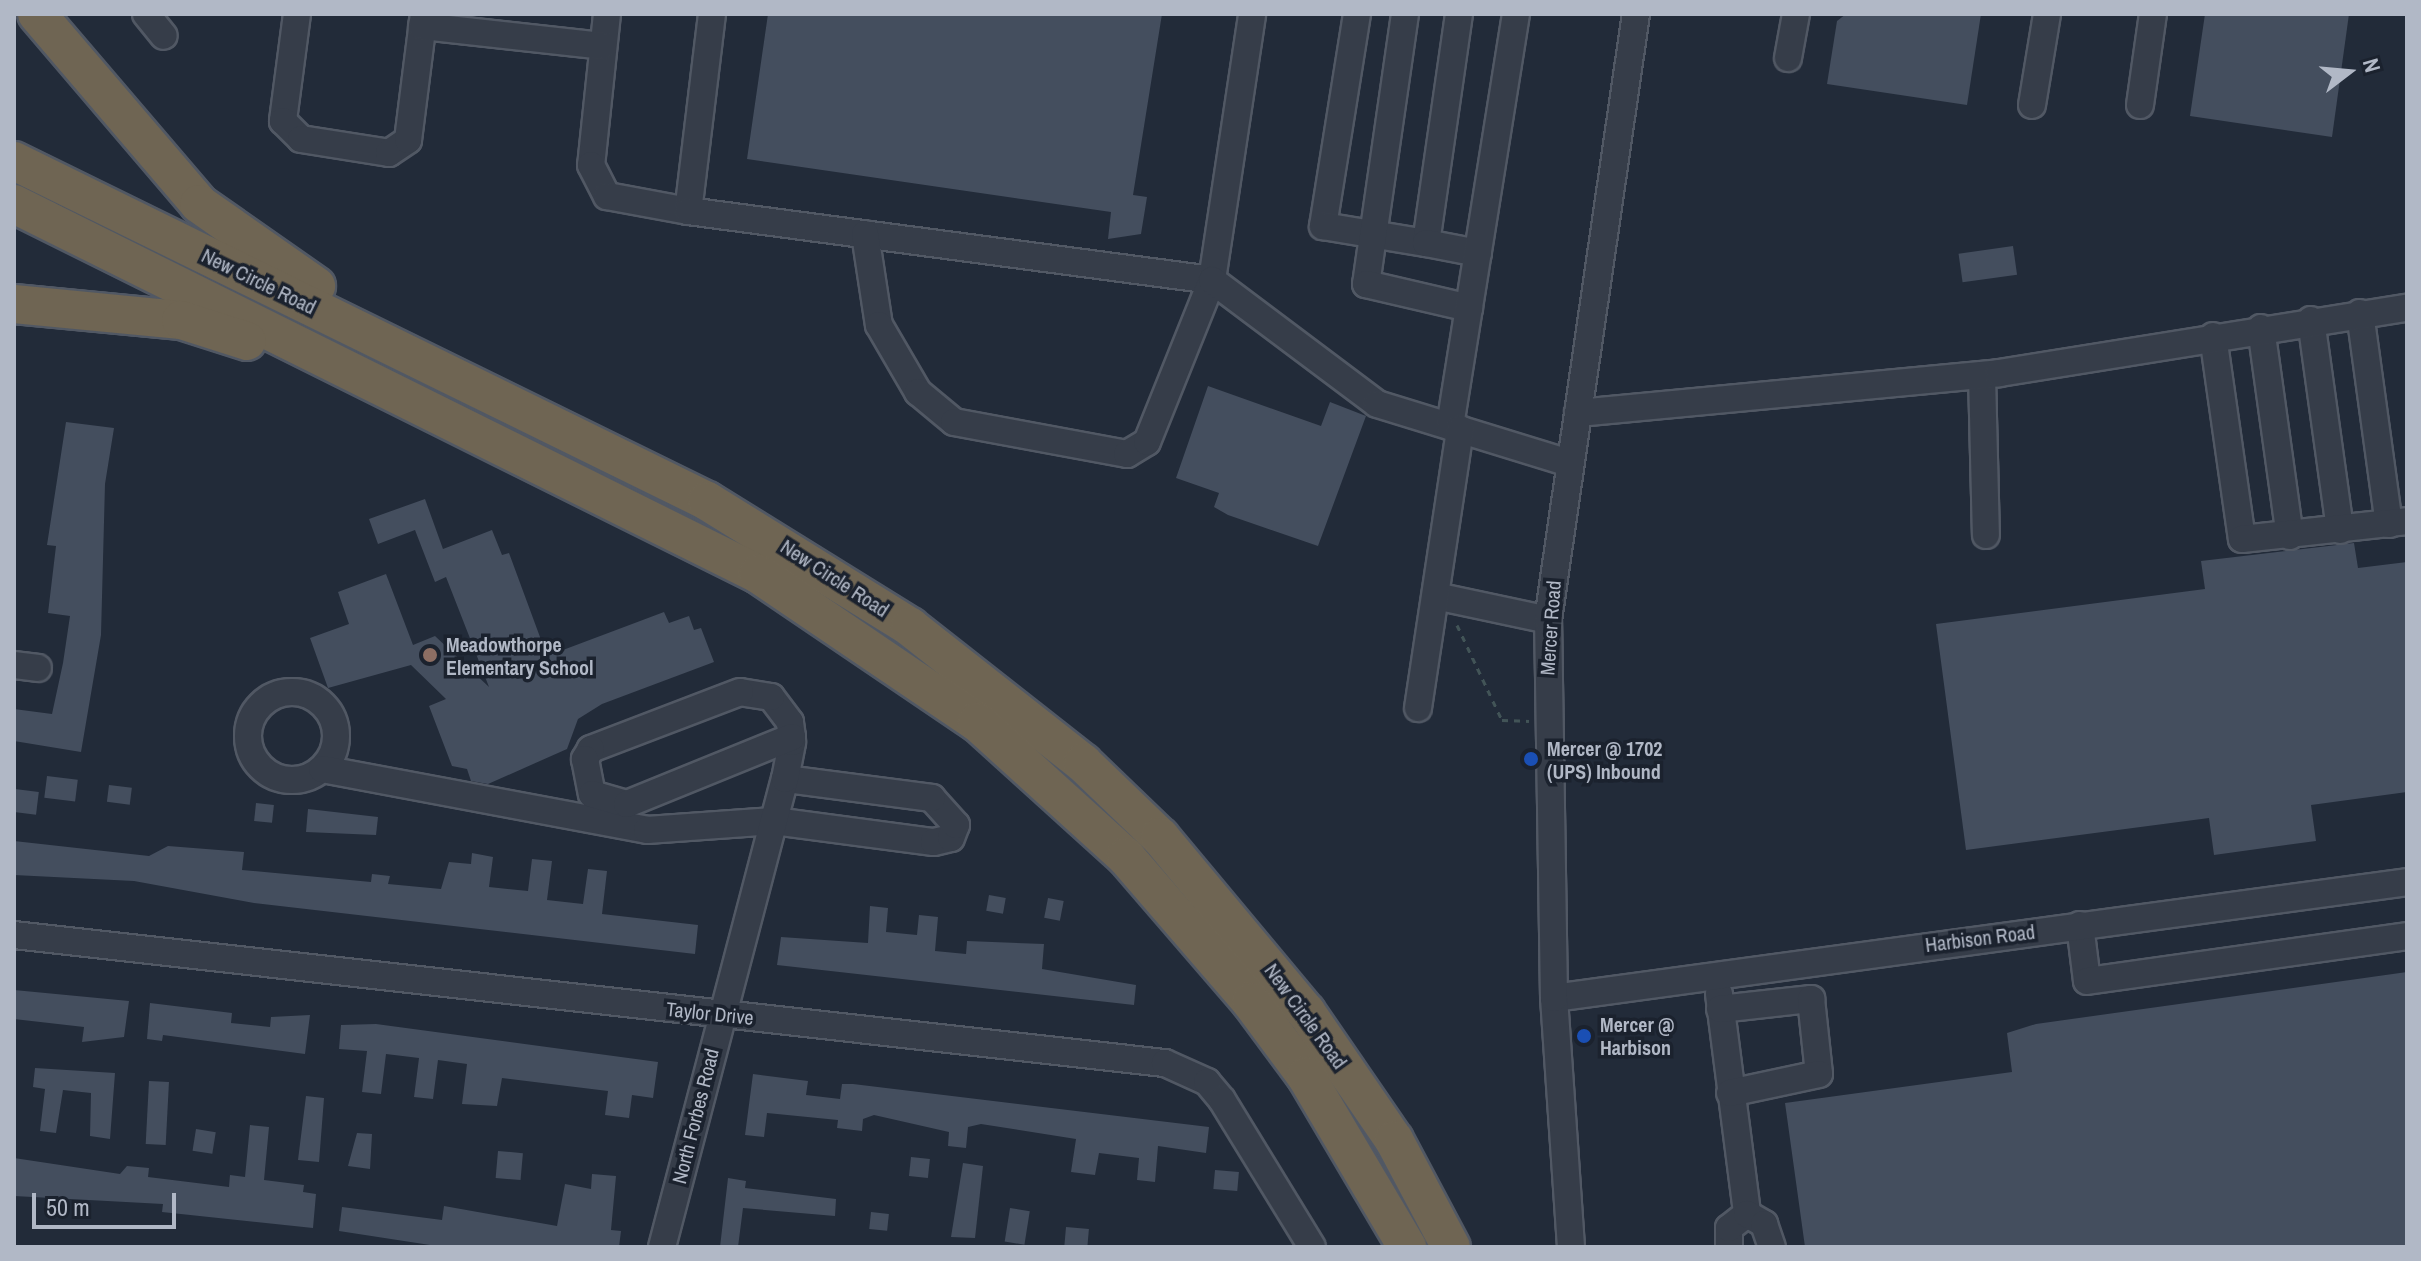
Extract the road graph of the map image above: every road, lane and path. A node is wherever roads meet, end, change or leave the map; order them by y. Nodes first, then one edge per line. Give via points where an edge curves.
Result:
1 (37, 14) edge
2 (146, 14) edge
3 (297, 14) edge
4 (607, 14) edge
5 (712, 14) edge
6 (1252, 14) edge
7 (1357, 14) edge
8 (1405, 14) edge
9 (1459, 14) edge
10 (1516, 14) edge
11 (1636, 14) edge
12 (1796, 14) edge
13 (2047, 14) edge
14 (2153, 14) edge
15 (423, 20) edge
16 (164, 36) dead end
17 (603, 46) junction
18 (1788, 58) dead end
19 (2032, 105) dead end
20 (2140, 105) dead end
21 (14, 161) edge
22 (14, 204) edge
23 (688, 211) junction
24 (1373, 233) junction
25 (865, 234) junction
26 (1426, 243) junction
27 (1478, 253) junction
28 (1212, 280) junction
29 (14, 304) edge
30 (1469, 308) junction
31 (2407, 308) edge
32 (2360, 313) junction
33 (2311, 320) junction
34 (2261, 328) junction
35 (2213, 336) junction
36 (1982, 375) junction
37 (464, 379) junction
38 (1578, 413) junction
39 (459, 422) junction
40 (1455, 428) junction
41 (1569, 463) junction
42 (2398, 522) edge
43 (2340, 530) junction
44 (1986, 535) dead end
45 (2290, 536) junction
46 (1445, 605) junction
47 (1548, 620) junction
48 (1418, 708) dead end
49 (1535, 721) dead end
50 (792, 737) junction
51 (322, 769) dead end
52 (785, 779) junction
53 (770, 833) junction
54 (2407, 882) edge
55 (2080, 925) junction
56 (14, 935) edge
57 (2407, 936) edge
58 (1716, 971) junction
59 (1554, 998) junction
60 (1720, 1009) junction
61 (721, 1014) junction
62 (1730, 1093) junction
63 (1747, 1214) junction
64 (662, 1247) edge
65 (1312, 1247) edge
66 (1407, 1247) edge
67 (1451, 1247) edge
68 (1571, 1247) edge
69 (1729, 1247) edge
70 (1772, 1247) edge

1 - 37 highway via 165,167 234,234
2 - 16 street
3 - 15 street via 283,121 301,139 389,153 408,140
4 - 17 street
5 - 23 street
6 - 28 street
7 - 24 street via 1323,226
8 - 24 street
9 - 26 street
10 - 27 street
11 - 38 street, Mercer Road
12 - 18 street
13 - 19 street
14 - 20 street
15 - 17 street
17 - 23 street via 591,165 607,196
21 - 37 highway, New Circle Road
22 - 39 highway, New Circle Road
23 - 25 street
24 - 26 street
24 - 30 street via 1366,284
25 - 28 street
25 - 28 street via 879,325 918,392 954,422 1127,454 1147,442
26 - 27 street
27 - 30 street
28 - 40 street via 1377,404
29 - 39 highway via 111,309 209,327
30 - 40 street
31 - 32 street
32 - 33 street
32 - 42 street
33 - 34 street
33 - 43 street
34 - 35 street
34 - 45 street
35 - 36 street
35 - 45 street via 2238,529 2250,542
36 - 38 street
36 - 44 street
37 - 67 highway, New Circle Road via 817,565 1083,763 1160,837 1306,1012 1394,1140
38 - 41 street, Mercer Road
39 - 66 highway, New Circle Road via 813,606 1024,763 1126,857 1251,1002 1306,1076
40 - 41 street
40 - 46 street
41 - 47 street, Mercer Road
42 - 43 street
43 - 45 street
46 - 47 street
46 - 48 street via 1429,618
46 - 49 path via 1502,720
47 - 59 street, Mercer Road
50 - 50 street via 783,706 755,691 740,692 591,749 586,781 600,801 627,804
50 - 52 street, North Forbes Road
51 - 53 street via 647,830
52 - 53 street, North Forbes Road
52 - 53 street via 932,798 956,825 951,838 934,842
53 - 61 street, North Forbes Road
54 - 55 street, Harbison Road
55 - 57 street via 2087,981
55 - 58 street, Harbison Road
56 - 61 street, Taylor Drive
58 - 59 street, Harbison Road
58 - 60 street
59 - 68 street, Mercer Road
60 - 62 street
60 - 62 street via 1811,999 1819,1074
61 - 64 street, North Forbes Road
61 - 65 street, Taylor Drive via 1183,1068 1222,1100
62 - 63 street
63 - 69 street via 1729,1228
63 - 70 street via 1764,1224

